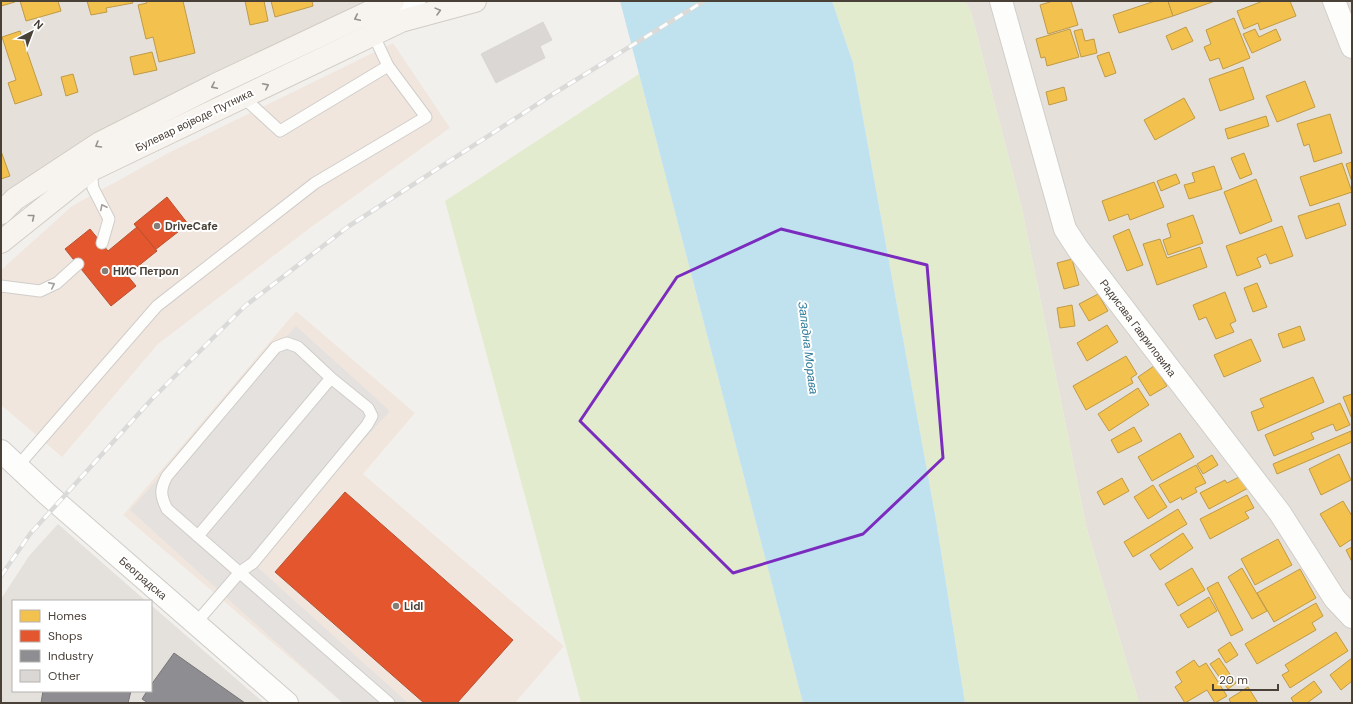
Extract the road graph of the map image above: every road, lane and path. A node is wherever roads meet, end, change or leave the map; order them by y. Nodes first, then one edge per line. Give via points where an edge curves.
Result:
1 (417, 1) edge
2 (474, 1) edge
3 (1001, 1) edge
4 (1334, 1) edge
5 (396, 9) edge
6 (373, 34) junction
7 (1352, 47) edge
8 (388, 66) junction
9 (243, 97) junction
10 (91, 170) junction
11 (1, 214) edge
12 (1, 242) edge
13 (102, 243) dead end
14 (78, 264) dead end
15 (1, 286) edge
16 (331, 378) junction
17 (1, 451) edge
18 (17, 467) junction
19 (198, 536) junction
20 (240, 572) junction
21 (1352, 617) edge
22 (196, 624) junction
23 (287, 703) edge
24 (390, 703) edge

1 - 5 street
5 -> 2 main road
3 - 21 street, Радисава Гавриловића via 1065,228 1078,249 1280,513 1335,599
4 - 7 street
5 - 6 main road, Булевар војводе Путника
5 -> 11 main road, Булевар војводе Путника via 214,85 100,143 15,199
6 - 8 lane
9 -> 6 main road, Булевар војводе Путника
8 - 9 lane via 280,131
8 - 18 lane via 426,117 315,183 156,306
9 - 10 main road, Булевар војводе Путника
12 -> 10 main road, Булевар војводе Путника
13 -> 10 lane via 109,219 93,188
15 -> 14 lane via 40,291 58,283
16 - 19 lane
16 - 19 lane via 298,347 287,342 276,347 172,470 160,489 161,499 167,509
16 - 20 lane via 368,408 372,416 253,563
17 - 18 street, Београдска
18 - 22 street, Београдска
19 - 20 lane
20 - 22 lane
20 - 24 lane
22 - 23 street, Београдска

